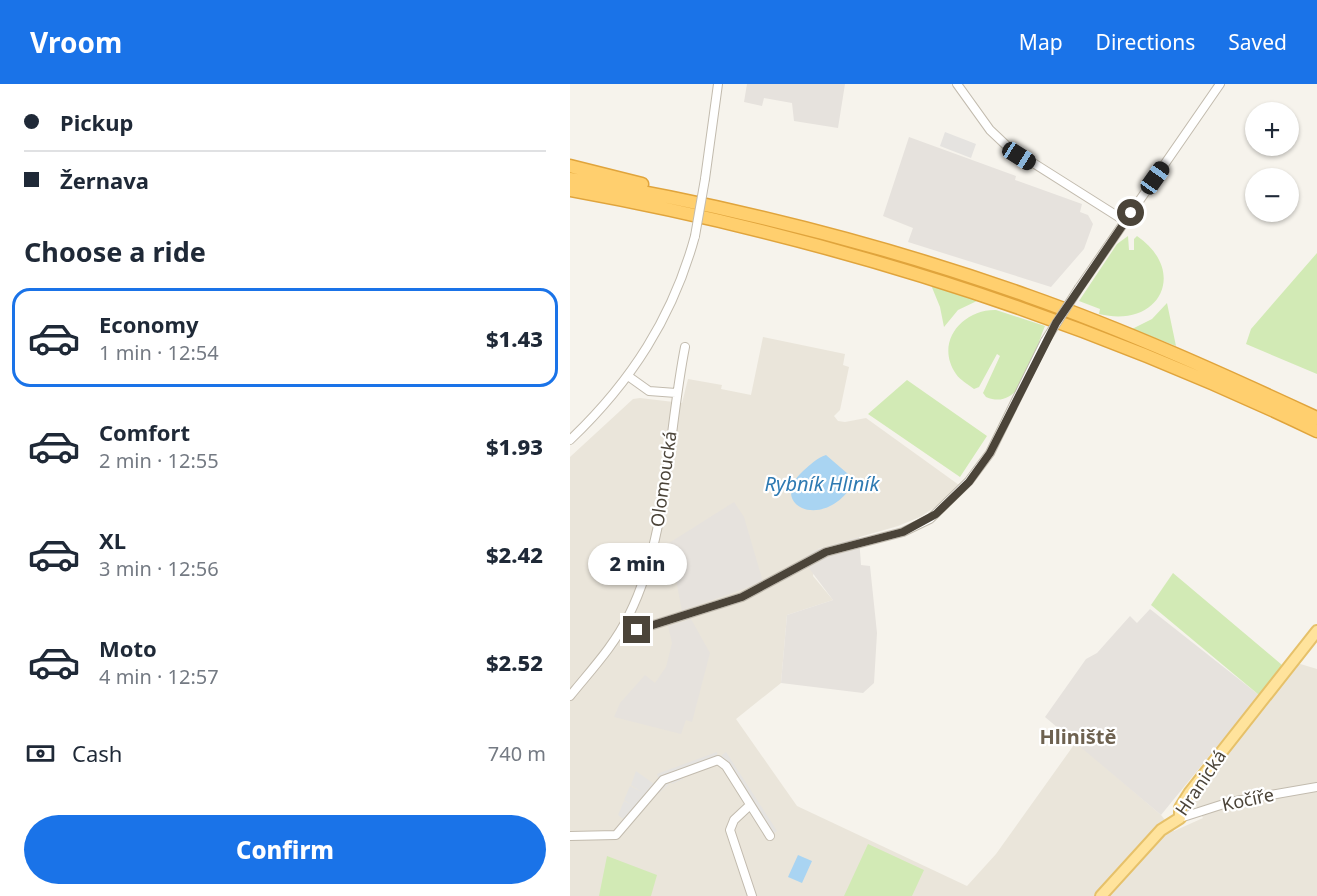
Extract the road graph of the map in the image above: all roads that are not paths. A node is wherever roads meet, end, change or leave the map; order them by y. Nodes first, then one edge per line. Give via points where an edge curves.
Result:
1 (718, 84) edge
2 (957, 84) edge
3 (1220, 84) edge
4 (570, 166) edge
5 (570, 179) edge
6 (570, 190) edge
7 (715, 207) junction
8 (1125, 221) junction
9 (685, 347) dead end
10 (628, 376) junction
11 (676, 393) junction
12 (1317, 418) edge
13 (1317, 430) edge
14 (570, 440) edge
15 (1317, 630) edge
16 (621, 631) junction
17 (570, 696) edge
18 (1317, 787) edge
19 (749, 806) junction
20 (1180, 818) junction
21 (570, 836) edge
22 (770, 836) dead end
23 (752, 896) edge
24 (1101, 896) edge

1 - 10 street, bridge via 694,236 669,308
2 - 8 street via 990,130 1008,147
3 - 8 street
4 - 7 highway
5 - 7 highway
6 - 13 highway via 753,228 959,286 1150,356
7 - 12 highway via 895,253 1027,295 1152,344
8 - 16 street, bridge via 1045,341 990,453 969,482 930,519 903,532 826,552 742,597 634,631
9 - 11 street, Olomoucká
10 - 11 street via 649,391
10 - 14 street
11 - 16 street, Olomoucká via 652,553 639,594
15 - 20 main road, Hranická via 1191,792 1180,808
16 - 17 street, Olomoucká
18 - 20 street, Kočíře via 1230,802
19 - 21 street via 726,766 716,760 663,780 616,835
19 - 22 street
19 - 23 street via 734,820 730,830
20 - 24 main road, Hranická via 1161,830

